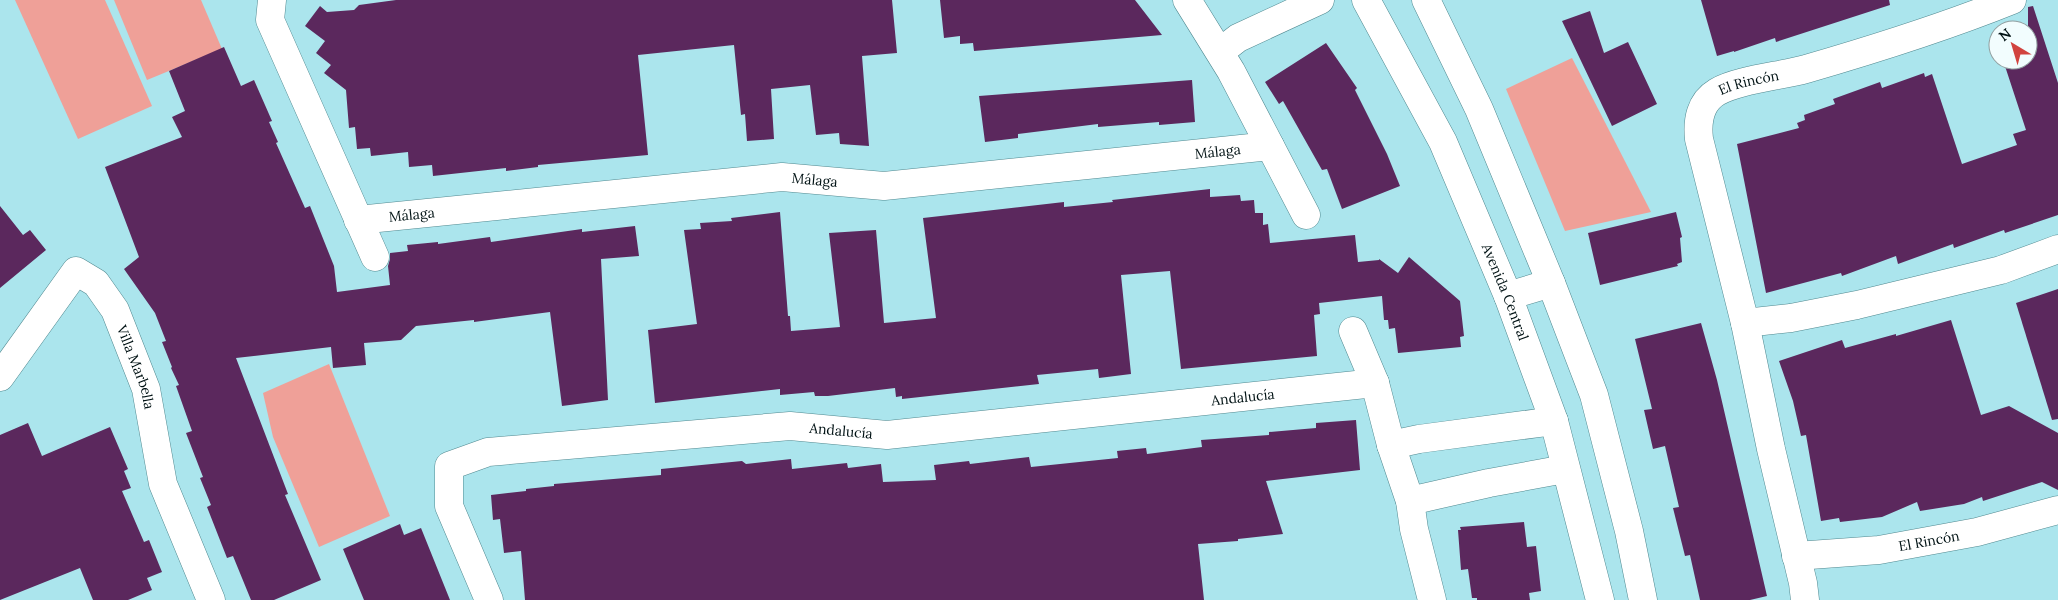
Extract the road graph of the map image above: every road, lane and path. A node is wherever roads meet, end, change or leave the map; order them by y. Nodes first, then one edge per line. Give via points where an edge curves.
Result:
1 (272, 0) edge
2 (1320, 0) edge
3 (1366, 0) edge
4 (1426, 0) edge
5 (2012, 0) edge
6 (1198, 3) edge
7 (1220, 52) junction
8 (1270, 146) junction
9 (1306, 215) dead end
10 (358, 220) junction
11 (2058, 249) edge
12 (375, 257) dead end
13 (1551, 283) junction
14 (1508, 296) junction
15 (1745, 323) junction
16 (1353, 331) dead end
17 (0, 377) edge
18 (1375, 383) junction
19 (1554, 421) junction
20 (1391, 445) junction
21 (1565, 469) junction
22 (1410, 501) junction
23 (2058, 510) edge
24 (1796, 556) junction
25 (211, 600) edge
26 (490, 600) edge
27 (1432, 600) edge
28 (1600, 600) edge
29 (1643, 600) edge
30 (1805, 600) edge

1 - 10 street via 270,20
2 - 7 street via 1238,38
3 - 14 street, Avenida Central via 1443,142
4 - 13 street via 1479,109
5 - 15 street, El Rincón via 1839,60 1728,87 1706,102 1698,126 1700,139
6 - 7 street
7 - 8 street
8 - 9 street
8 - 10 street, Málaga via 884,186 782,177
10 - 12 street
11 - 15 street via 2001,270 1857,305
13 - 14 street
13 - 29 street via 1594,395
14 - 19 street, Avenida Central
15 - 24 street, El Rincón
16 - 18 street
17 - 25 street, Villa Marbella via 76,271 96,284 115,310 146,389 163,484
18 - 20 street
18 - 26 street, Andalucía via 887,435 790,426 488,452 449,466 449,506
19 - 20 street
19 - 21 street, Avenida Central
20 - 22 street
21 - 22 street
21 - 28 street, Avenida Central
22 - 27 street
23 - 24 street, El Rincón via 1977,532 1889,548
24 - 30 street, El Rincón

